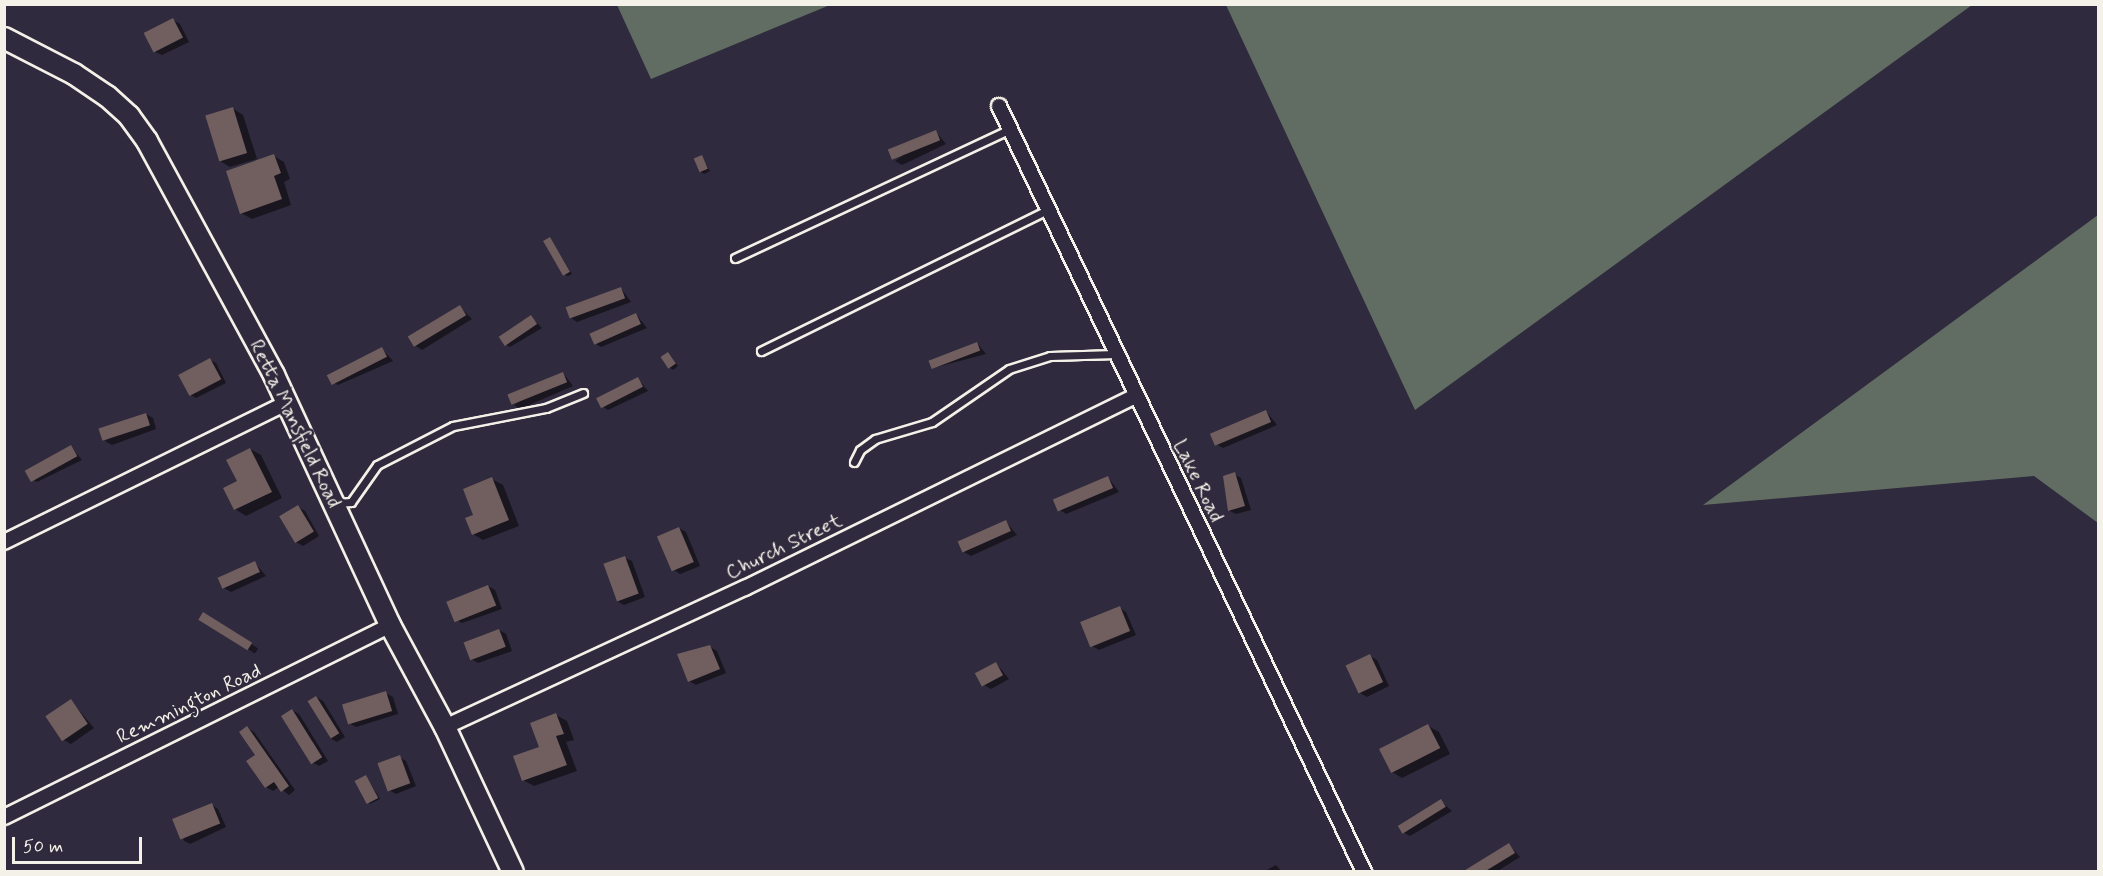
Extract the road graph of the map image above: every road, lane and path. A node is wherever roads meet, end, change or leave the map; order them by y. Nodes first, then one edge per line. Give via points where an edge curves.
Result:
1 (4, 38) edge
2 (999, 106) dead end
3 (1010, 129) junction
4 (1048, 210) junction
5 (735, 258) dead end
6 (760, 351) dead end
7 (1116, 354) junction
8 (584, 393) dead end
9 (1136, 396) junction
10 (287, 403) junction
11 (854, 462) dead end
12 (334, 504) junction
13 (4, 542) edge
14 (390, 625) junction
15 (446, 727) junction
16 (4, 817) edge
17 (513, 872) edge
18 (1364, 872) edge

1 - 10 street, Retta Mansfield Road via 74,74 129,116 147,141
2 - 3 street, Lake Road
3 - 4 street, Lake Road
3 - 5 lane
4 - 6 lane
4 - 7 street, Lake Road
7 - 9 street, Lake Road
7 - 11 lane via 1050,356 1009,369 932,422 875,439 860,450
8 - 12 lane via 546,408 453,426 377,465 351,501
9 - 15 street, Church Street via 756,582
9 - 18 street, Lake Road
10 - 12 street, Retta Mansfield Road
10 - 13 street
12 - 14 street, Retta Mansfield Road
14 - 15 street, Retta Mansfield Road
14 - 16 street, Remmington Road
15 - 17 street, Retta Mansfield Road

